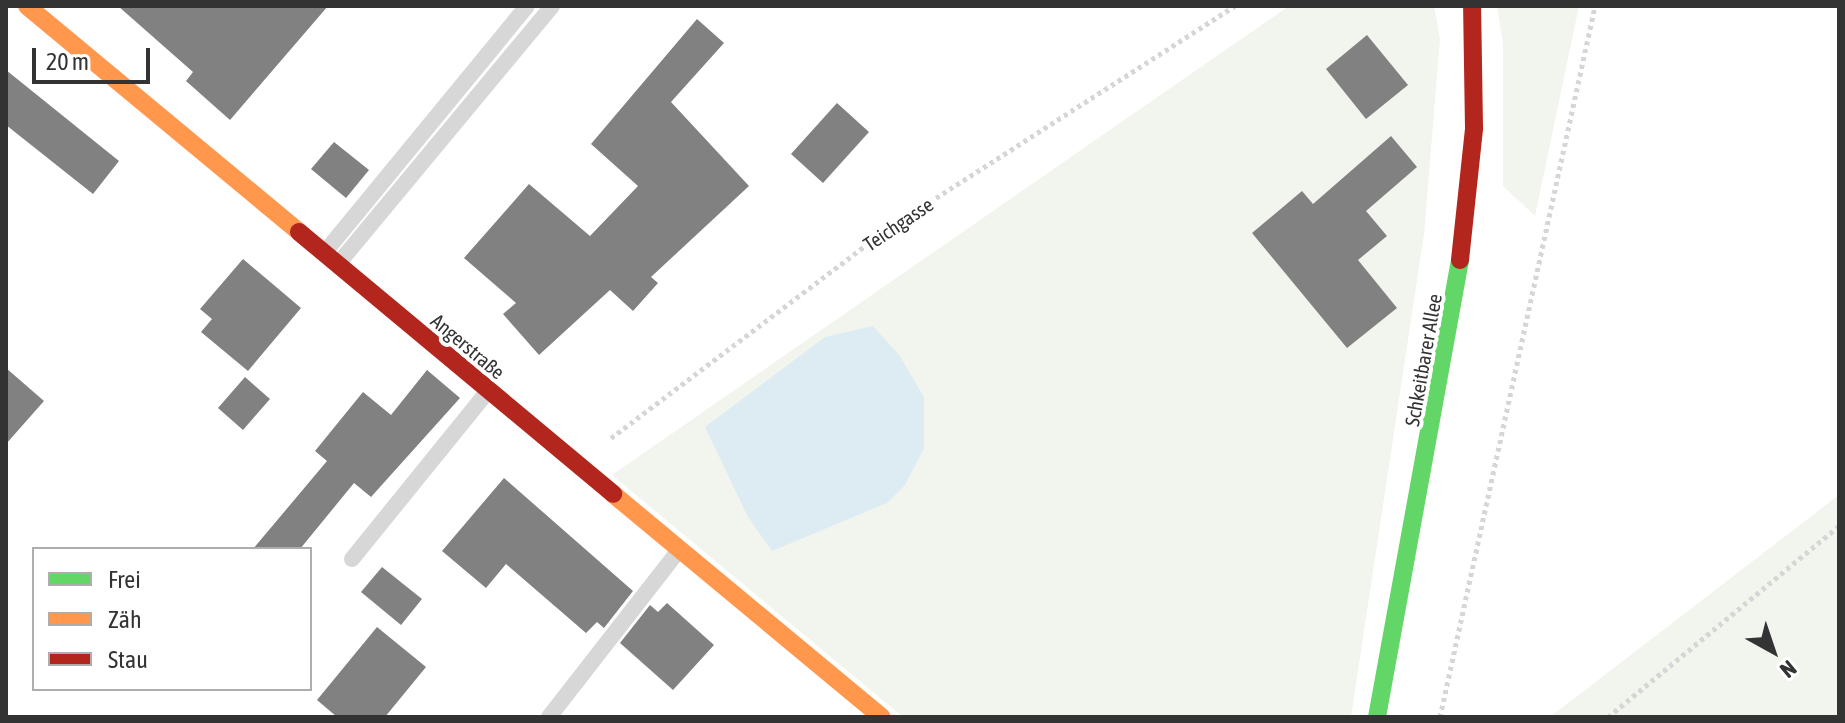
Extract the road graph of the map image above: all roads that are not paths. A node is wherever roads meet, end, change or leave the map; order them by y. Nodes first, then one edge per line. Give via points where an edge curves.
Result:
1 (27, 6) edge
2 (527, 6) edge
3 (552, 6) edge
4 (1472, 6) edge
5 (330, 259) junction
6 (488, 391) junction
7 (679, 550) junction
8 (352, 559) dead end
9 (549, 717) edge
10 (882, 717) edge
11 (1377, 717) edge

1 - 5 street, Angerstraße
2 - 5 lane
3 - 5 lane
4 - 11 street, Schkeitbarer Allee via 1474,128 1460,270
5 - 6 street, Angerstraße
6 - 7 street, Angerstraße
6 - 8 lane
7 - 9 lane
7 - 10 street, Angerstraße

